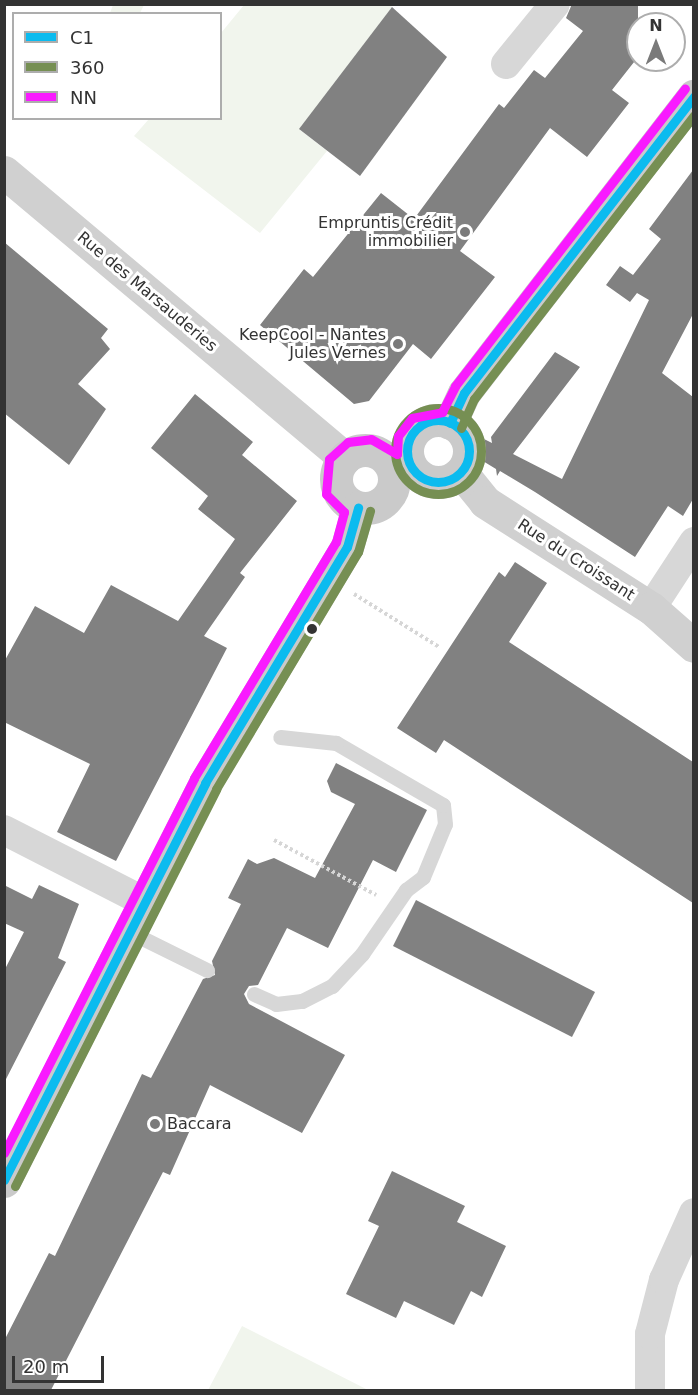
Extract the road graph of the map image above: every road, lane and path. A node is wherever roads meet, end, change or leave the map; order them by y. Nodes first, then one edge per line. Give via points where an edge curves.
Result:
1 (555, 4) edge
2 (506, 64) dead end
3 (693, 95) edge
4 (4, 172) edge
5 (450, 423) junction
6 (345, 458) junction
7 (400, 465) junction
8 (461, 472) junction
9 (358, 508) junction
10 (693, 542) edge
11 (328, 578) junction
12 (651, 608) junction
13 (693, 646) edge
14 (439, 647) dead end
15 (280, 737) dead end
16 (4, 830) edge
17 (274, 840) dead end
18 (145, 902) junction
19 (395, 905) junction
20 (130, 932) junction
21 (207, 970) dead end
22 (254, 994) dead end
23 (4, 1181) edge
24 (693, 1213) edge
25 (650, 1390) edge

1 - 2 street
3 - 5 main road via 464,393
4 - 6 street, Rue des Marsauderies
5 - 7 main road via 430,421 413,433
5 - 8 main road via 468,444
6 - 7 main road via 372,450
6 - 9 main road via 336,482 343,499
7 - 8 main road via 432,481
7 - 9 main road via 390,495 376,507
8 - 12 street, Rue du Croissant via 485,502
9 - 11 main road via 347,547
10 - 12 street
11 - 14 path
11 - 18 main road via 244,712
12 - 13 street, Rue du Croissant
15 - 19 lane via 336,743 443,805 445,824 423,877
16 - 18 street
17 - 19 path
18 - 20 main road
19 - 22 lane via 332,986 302,1001 276,1004
20 - 21 lane
20 - 23 main road
24 - 25 street via 664,1280 650,1334

